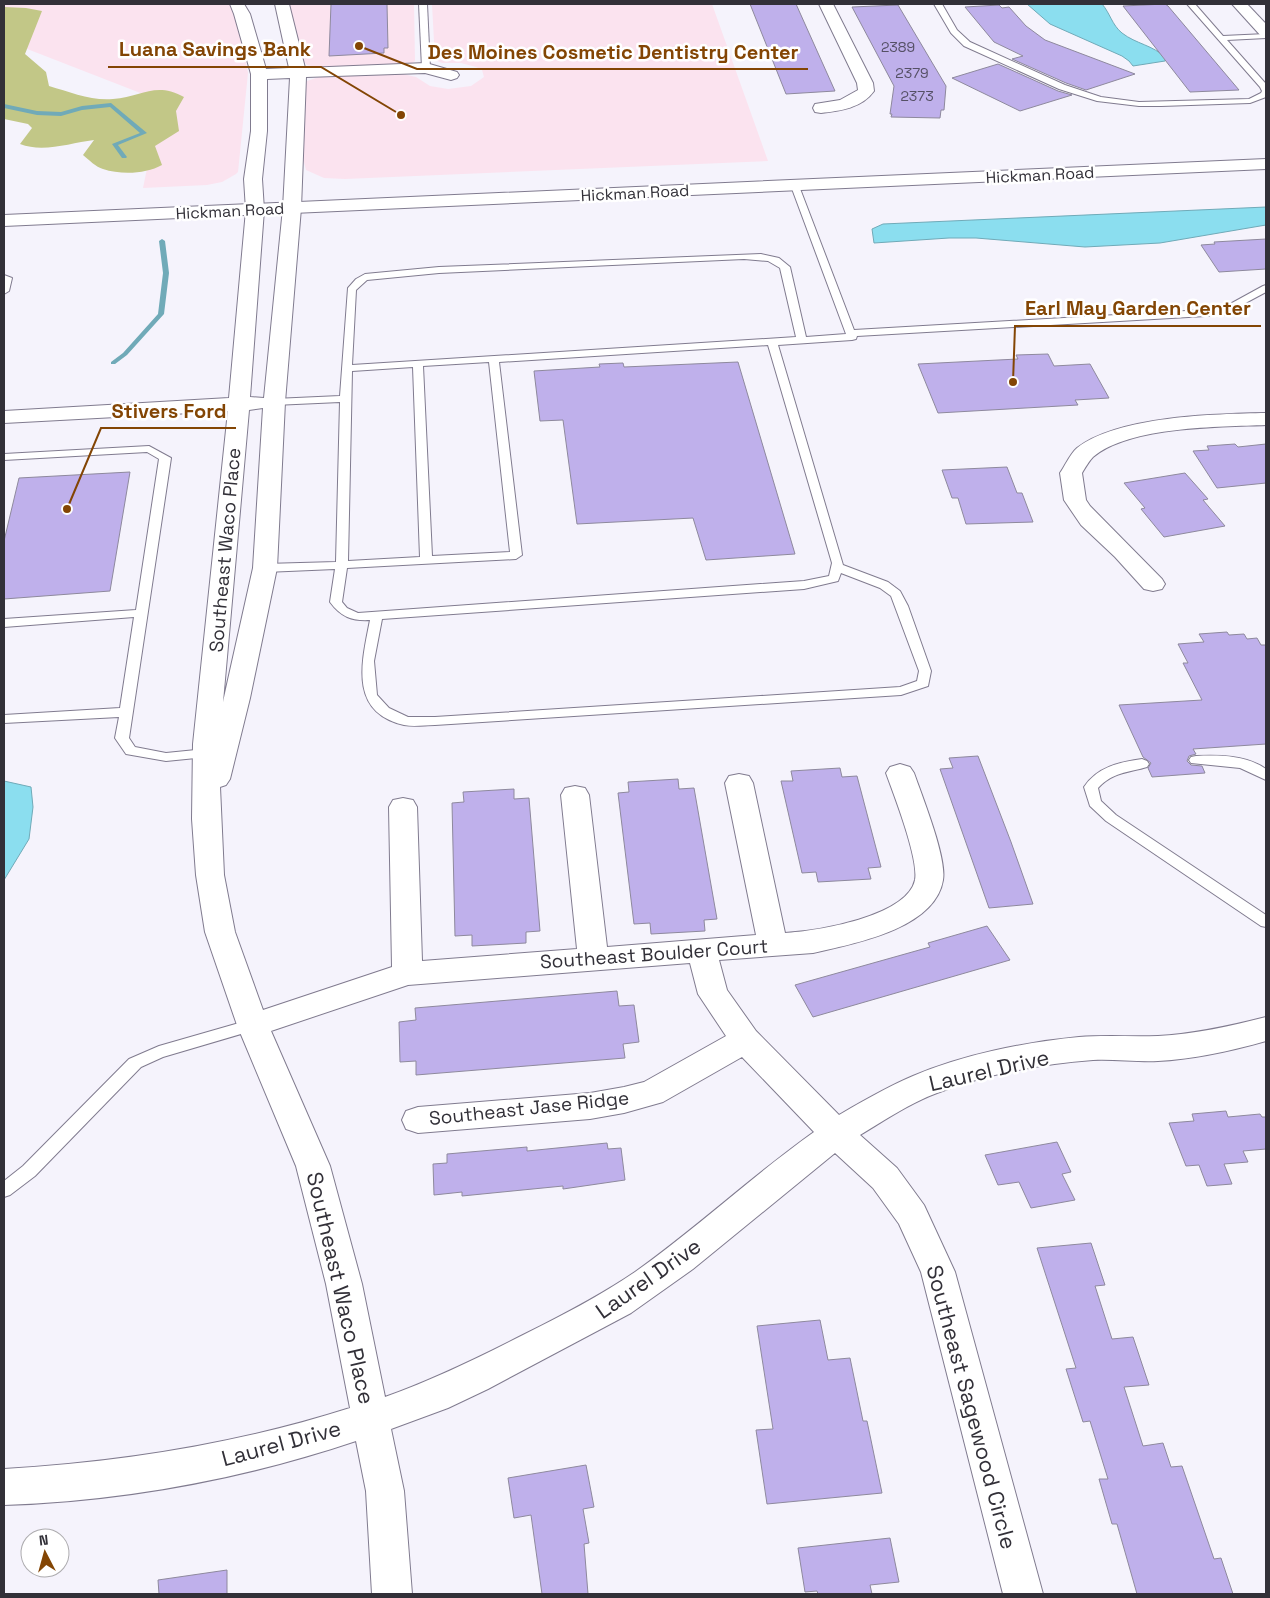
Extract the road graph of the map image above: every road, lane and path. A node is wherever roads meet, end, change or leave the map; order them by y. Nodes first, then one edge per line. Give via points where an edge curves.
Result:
1 (236, 4) edge
2 (282, 4) edge
3 (423, 4) edge
4 (826, 4) edge
5 (938, 4) edge
6 (1191, 4) edge
7 (1239, 4) edge
8 (1266, 35) edge
9 (1221, 38) junction
10 (426, 68) junction
11 (298, 73) junction
12 (258, 74) junction
13 (452, 76) dead end
14 (821, 108) dead end
15 (1266, 164) edge
16 (795, 186) junction
17 (297, 197) junction
18 (248, 198) junction
19 (4, 221) edge
20 (4, 278) edge
21 (1266, 288) edge
22 (4, 292) edge
23 (850, 333) junction
24 (802, 340) junction
25 (772, 342) junction
26 (494, 359) junction
27 (418, 364) junction
28 (347, 368) junction
29 (345, 399) junction
30 (274, 402) junction
31 (239, 404) junction
32 (4, 417) edge
33 (1266, 419) edge
34 (4, 457) edge
35 (426, 560) junction
36 (342, 565) junction
37 (837, 567) junction
38 (265, 568) junction
39 (1153, 584) dead end
40 (141, 613) junction
41 (377, 615) junction
42 (4, 623) edge
43 (126, 712) junction
44 (4, 719) edge
45 (206, 753) junction
46 (1196, 760) dead end
47 (1142, 764) dead end
48 (900, 773) dead end
49 (1266, 776) edge
50 (739, 783) dead end
51 (575, 795) dead end
52 (403, 807) dead end
53 (206, 819) junction
54 (1265, 919) edge
55 (772, 945) junction
56 (703, 951) junction
57 (593, 959) junction
58 (407, 974) junction
59 (253, 1024) junction
60 (1266, 1029) edge
61 (745, 1040) junction
62 (418, 1120) dead end
63 (836, 1133) junction
64 (4, 1190) edge
65 (371, 1417) junction
66 (4, 1487) edge
67 (392, 1594) edge
68 (1023, 1594) edge

1 - 12 main road, Southeast Waco Place via 242,14
2 - 11 main road, Southeast Waco Place
3 - 10 lane
4 - 14 main road via 866,90 862,96 843,105
5 - 9 lane via 961,39 990,55 1079,94 1114,101 1161,104 1250,101 1264,95 1263,86
6 - 9 lane
7 - 8 main road
8 - 9 lane
10 - 11 main road
10 - 13 main road
11 - 12 main road
11 - 17 main road, Southeast Waco Place
12 - 18 main road, Southeast Waco Place via 259,131
15 - 16 main road, Hickman Road
16 - 17 main road, Hickman Road
16 - 23 lane
17 - 18 main road, Hickman Road
17 - 30 main road, Southeast Waco Place
18 - 19 main road, Hickman Road
18 - 31 main road, Southeast Waco Place
20 - 22 lane via 7,278
21 - 23 lane via 1223,312
23 - 24 lane via 852,337
24 - 25 lane
24 - 28 lane via 784,267 771,257 439,270 365,277 359,281 351,290
25 - 26 lane
25 - 37 lane
26 - 27 lane
26 - 35 lane via 516,555
27 - 28 lane
27 - 35 lane
28 - 29 lane
29 - 30 lane
29 - 36 lane
30 - 31 main road
30 - 38 main road, Southeast Waco Place
31 - 32 main road
31 - 45 main road, Southeast Waco Place
33 - 39 main road via 1169,426 1124,433 1097,444 1079,459 1072,472 1071,486 1076,501 1086,516
34 - 40 lane via 149,448 165,458
35 - 36 lane
36 - 38 lane
36 - 41 lane via 336,602 343,611 356,617
37 - 41 lane via 834,578 804,585
37 - 41 lane via 884,585 896,594 925,671 923,683 891,692 406,721 384,711 370,696 368,661
38 - 53 main road, Southeast Waco Place via 238,698
40 - 42 lane
40 - 43 lane
43 - 44 lane
43 - 45 lane via 122,738 131,751 166,757
45 - 53 main road, Southeast Waco Place
46 - 49 lane via 1242,763
47 - 54 lane via 1102,774 1091,787 1095,803 1111,818
48 - 55 main road, Southeast Boulder Court via 927,861 929,880 923,895 898,916 876,924 813,942
50 - 55 main road
51 - 57 main road
52 - 58 main road
53 - 59 main road, Southeast Waco Place via 210,875 220,932
55 - 56 main road, Southeast Boulder Court
56 - 57 main road, Southeast Boulder Court
56 - 61 main road, Southeast Sagewood Circle via 713,994
57 - 58 main road, Southeast Boulder Court
58 - 59 main road, Southeast Boulder Court
59 - 64 lane via 159,1052 135,1063 29,1171
59 - 65 main road, Southeast Waco Place via 313,1166 344,1284
60 - 63 main road, Laurel Drive via 1243,1036 1163,1048 1094,1048 1030,1057 972,1070 922,1085
61 - 62 main road, Southeast Jase Ridge via 652,1093 624,1100 590,1106
61 - 63 main road, Southeast Sagewood Circle
63 - 65 main road, Laurel Drive via 686,1254 645,1285 598,1314 424,1400
63 - 68 main road, Southeast Sagewood Circle via 885,1178 912,1215 938,1272
65 - 66 main road, Laurel Drive via 302,1440 222,1460 70,1484
65 - 67 main road, Southeast Waco Place via 385,1491

